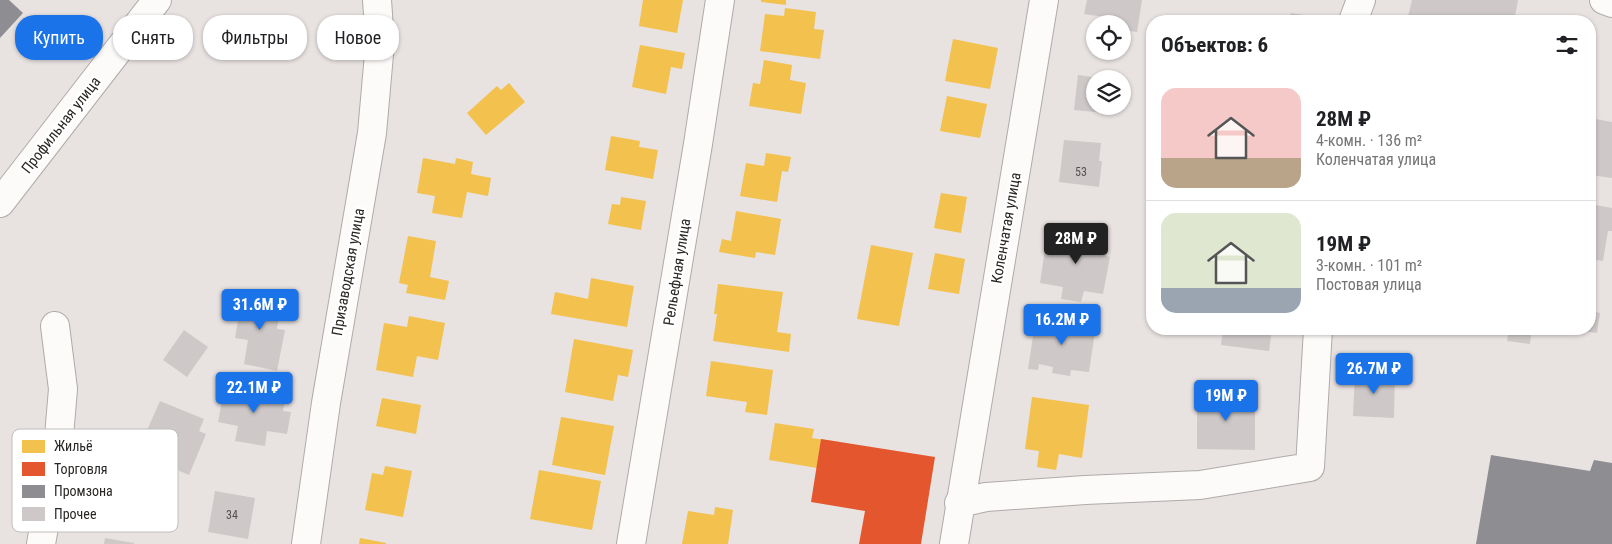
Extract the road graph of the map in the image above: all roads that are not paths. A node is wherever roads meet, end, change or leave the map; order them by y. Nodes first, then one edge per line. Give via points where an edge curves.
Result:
1 (157, 0) edge
2 (377, 0) edge
3 (720, 0) edge
4 (1044, 0) edge
5 (1361, 0) edge
6 (1604, 0) edge
7 (1612, 3) edge
8 (1355, 15) edge
9 (0, 203) edge
10 (55, 326) dead end
11 (1318, 335) edge
12 (60, 429) edge
13 (959, 503) junction
14 (306, 544) edge
15 (632, 544) edge
16 (954, 544) edge

1 - 9 street, Профильная улица
2 - 14 street, Призаводская улица via 380,43 372,133
3 - 15 street, Рельефная улица
4 - 13 street, Коленчатая улица
5 - 8 street
6 - 7 street
10 - 12 street via 63,389
11 - 13 street via 1310,467 1200,485 996,496
13 - 16 street, Коленчатая улица

